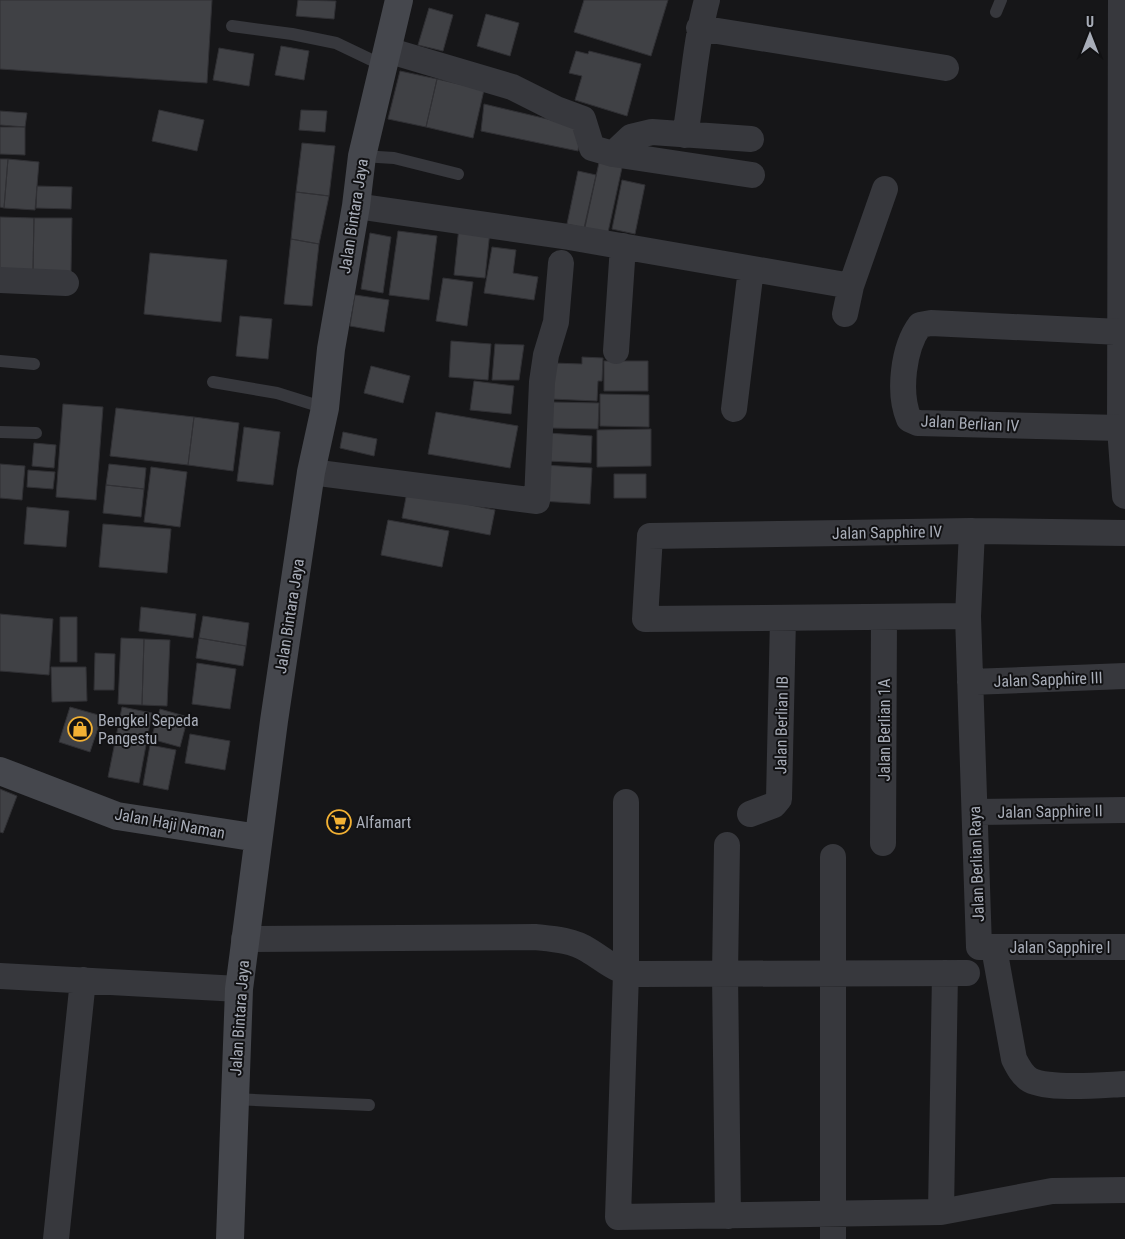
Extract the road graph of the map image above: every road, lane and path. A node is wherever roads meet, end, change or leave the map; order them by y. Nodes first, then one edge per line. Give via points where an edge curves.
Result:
1 (399, 0) edge
2 (707, 0) edge
3 (1121, 0) edge
4 (232, 26) dead end
5 (699, 28) junction
6 (384, 57) junction
7 (946, 68) dead end
8 (686, 135) junction
9 (751, 139) dead end
10 (613, 154) junction
11 (362, 156) junction
12 (458, 174) dead end
13 (752, 176) dead end
14 (1123, 180) edge
15 (885, 189) dead end
16 (356, 206) junction
17 (623, 246) junction
18 (561, 263) dead end
19 (751, 269) junction
20 (0, 280) edge
21 (66, 282) dead end
22 (851, 286) junction
23 (845, 314) dead end
24 (1120, 332) junction
25 (616, 351) dead end
26 (0, 361) edge
27 (34, 364) dead end
28 (213, 382) dead end
29 (324, 408) junction
30 (734, 409) dead end
31 (1120, 428) junction
32 (0, 432) edge
33 (36, 433) dead end
34 (311, 472) junction
35 (1125, 496) edge
36 (972, 531) junction
37 (1125, 534) edge
38 (968, 616) junction
39 (884, 617) junction
40 (784, 618) junction
41 (1125, 676) edge
42 (970, 682) junction
43 (0, 771) edge
44 (626, 802) dead end
45 (1125, 810) edge
46 (975, 812) junction
47 (750, 814) dead end
48 (258, 838) junction
49 (883, 843) dead end
50 (727, 845) dead end
51 (833, 857) dead end
52 (244, 939) junction
53 (1125, 947) edge
54 (994, 948) junction
55 (626, 973) junction
56 (832, 973) junction
57 (725, 974) junction
58 (0, 976) edge
59 (83, 980) junction
60 (239, 989) junction
61 (1125, 1084) edge
62 (234, 1099) junction
63 (369, 1105) dead end
64 (1125, 1190) edge
65 (940, 1212) junction
66 (728, 1216) junction
67 (834, 1226) edge
68 (56, 1239) edge
69 (230, 1239) edge

1 - 6 street, Jalan Bintara Jaya
2 - 5 street
3 - 14 street
4 - 6 lane via 292,34
5 - 7 street
5 - 8 street
6 - 10 street via 512,87 583,119 592,148
6 - 11 street, Jalan Bintara Jaya
8 - 9 street
8 - 10 street via 652,132 631,137
10 - 13 street
11 - 12 lane via 394,158
11 - 16 street, Jalan Bintara Jaya
14 - 24 street
15 - 22 street
16 - 17 street
16 - 29 street, Jalan Bintara Jaya
17 - 19 street
17 - 25 street
18 - 34 street via 556,322 542,382 537,501
19 - 22 street
19 - 30 street
20 - 21 street
22 - 23 street
24 - 31 street
24 - 31 street, Jalan Berlian IV via 920,325 912,336 904,378 905,410 909,419 918,423
26 - 27 lane
28 - 29 lane via 277,393
29 - 34 street, Jalan Bintara Jaya
31 - 35 street
32 - 33 lane
34 - 48 street, Jalan Bintara Jaya
36 - 37 street, Jalan Sapphire IV
36 - 38 street, Jalan Berlian Raya
36 - 40 street, Jalan Sapphire IV via 650,536 645,618
38 - 39 street
38 - 42 street, Jalan Berlian Raya
39 - 40 street
39 - 49 street, Jalan Berlian 1A
40 - 47 street, Jalan Berlian IB via 779,799 774,805
41 - 42 street, Jalan Sapphire III
42 - 46 street, Jalan Berlian Raya
43 - 48 street, Jalan Haji Naman via 117,816
44 - 55 street
45 - 46 street, Jalan Sapphire II
46 - 54 street, Jalan Berlian Raya via 979,947
48 - 52 street, Jalan Bintara Jaya
50 - 57 street
51 - 56 street
52 - 55 street via 543,937 571,942
52 - 60 street, Jalan Bintara Jaya
53 - 54 street, Jalan Sapphire I
54 - 61 street via 1014,1058 1020,1071 1029,1079 1050,1085
55 - 57 street
55 - 66 street via 618,1217
56 - 57 street
56 - 65 street via 956,973
56 - 67 street
57 - 66 street
58 - 59 street
59 - 60 street
59 - 68 street
60 - 62 street, Jalan Bintara Jaya
62 - 63 lane
62 - 69 street, Jalan Bintara Jaya
64 - 65 street via 1052,1191
65 - 67 street
66 - 67 street

